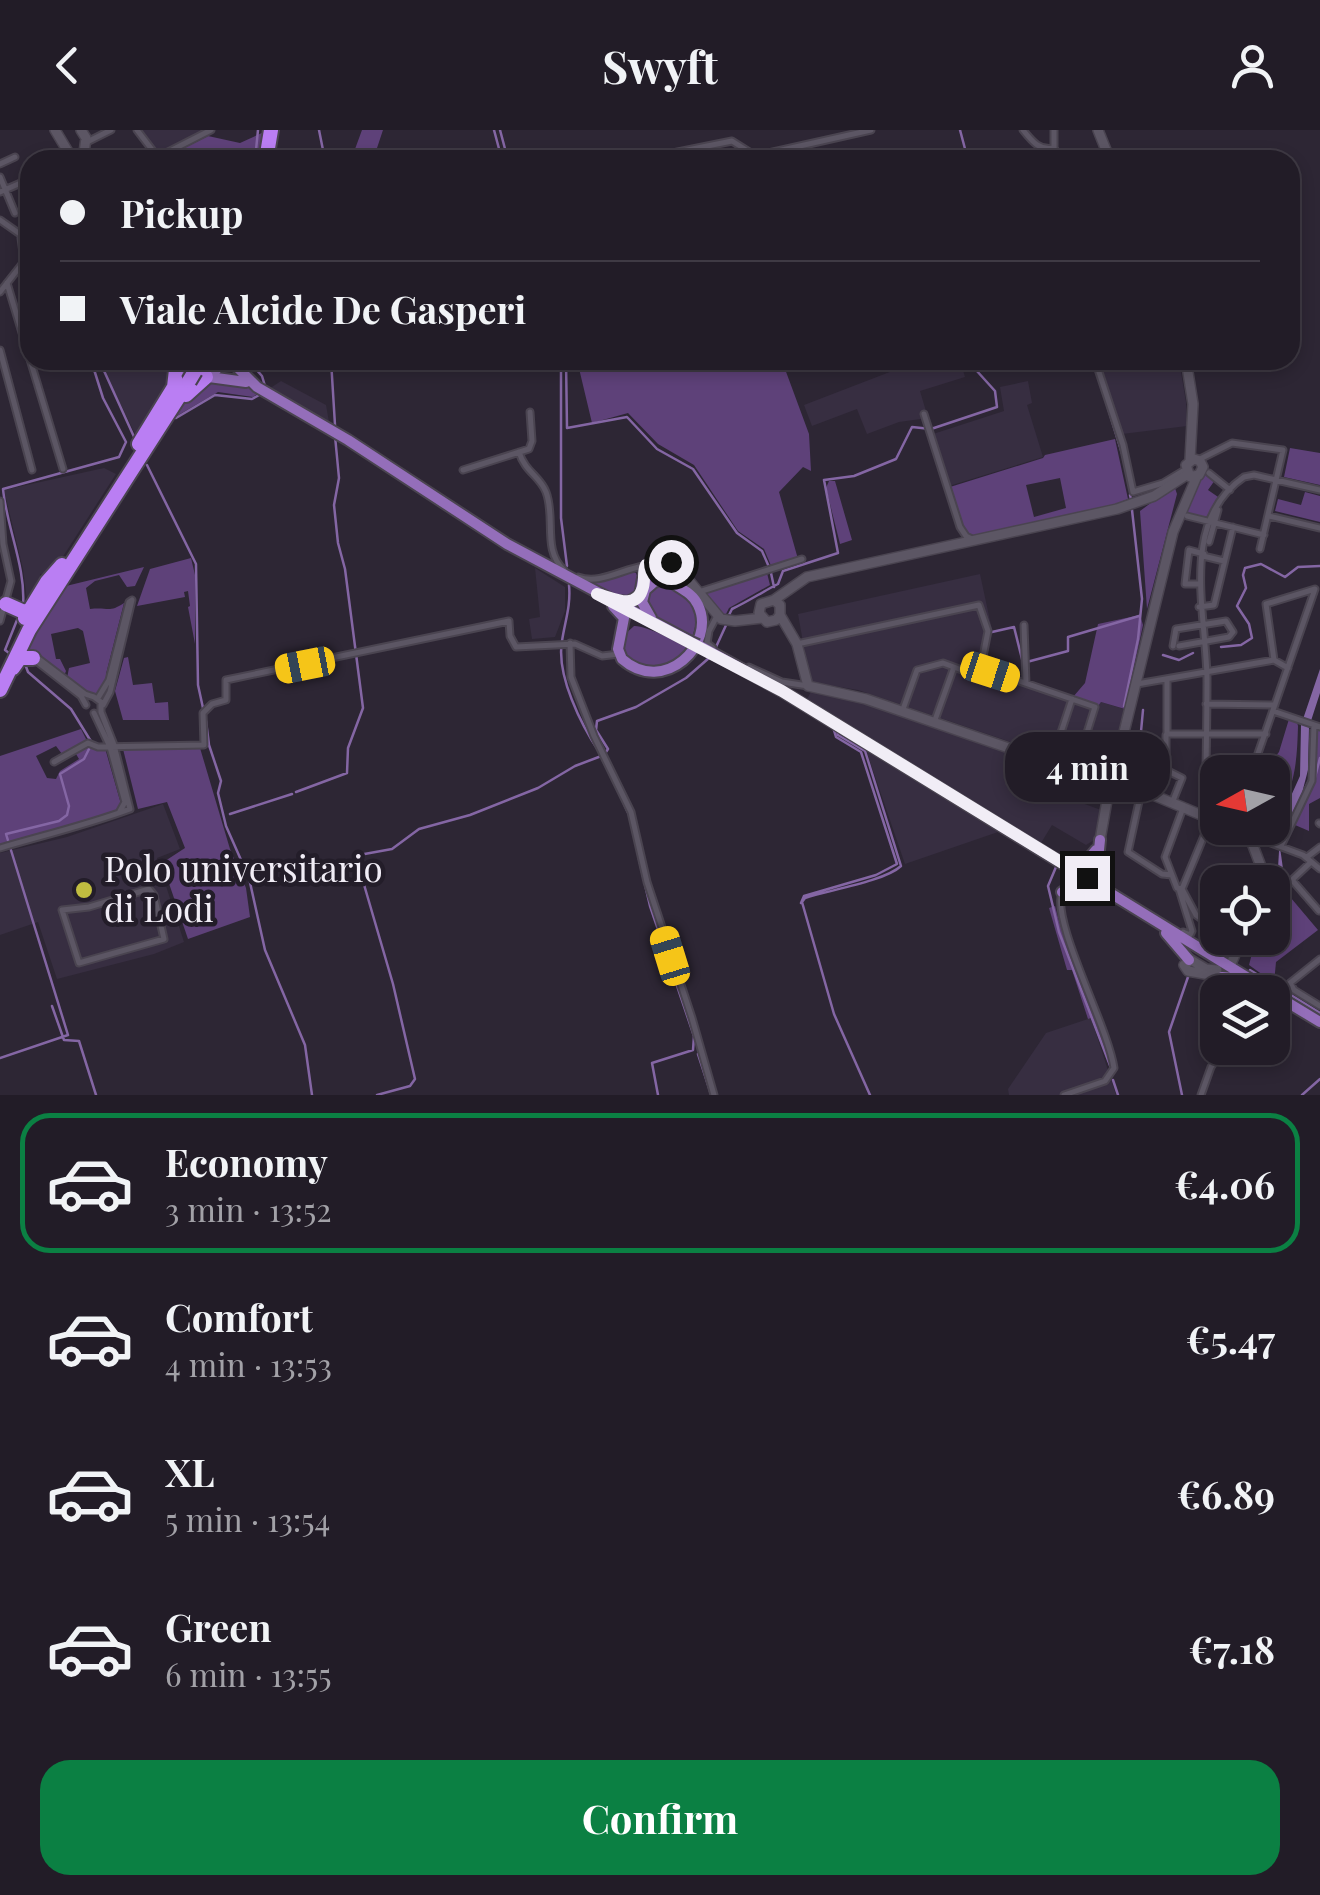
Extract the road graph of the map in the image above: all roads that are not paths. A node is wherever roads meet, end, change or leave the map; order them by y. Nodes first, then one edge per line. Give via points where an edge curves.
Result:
1 (56, 130) edge
2 (81, 130) edge
3 (94, 130) edge
4 (111, 130) edge
5 (211, 130) edge
6 (871, 130) edge
7 (1024, 130) edge
8 (1054, 130) edge
9 (1054, 148) joint
10 (72, 150) edge
11 (77, 150) edge
12 (172, 150) edge
13 (687, 150) edge
14 (748, 150) edge
15 (783, 150) edge
16 (16, 158) dead end
17 (0, 164) edge
18 (0, 177) edge
19 (2, 191) edge
20 (15, 214) dead end
21 (0, 220) edge
22 (20, 238) edge
23 (20, 267) edge
24 (7, 283) junction
25 (0, 292) edge
26 (20, 323) edge
27 (0, 350) edge
28 (35, 370) edge
29 (191, 370) edge
30 (191, 370) edge
31 (197, 370) edge
32 (240, 370) edge
33 (1098, 370) edge
34 (1188, 370) edge
35 (257, 387) junction
36 (530, 412) dead end
37 (924, 414) dead end
38 (519, 452) junction
39 (63, 468) dead end
40 (1194, 469) junction
41 (32, 470) dead end
42 (463, 470) dead end
43 (125, 478) junction
44 (1276, 480) junction
45 (1170, 485) junction
46 (1230, 490) junction
47 (1320, 490) edge
48 (1188, 495) junction
49 (0, 501) edge
50 (1102, 512) junction
51 (1186, 516) dead end
52 (1268, 516) junction
53 (1211, 522) junction
54 (960, 527) junction
55 (1233, 527) junction
56 (1320, 528) edge
57 (1264, 535) junction
58 (976, 539) junction
59 (951, 545) junction
60 (1260, 548) dead end
61 (1203, 555) junction
62 (70, 558) junction
63 (802, 559) dead end
64 (1224, 561) junction
65 (656, 574) junction
66 (1200, 584) junction
67 (699, 592) junction
68 (597, 594) junction
69 (778, 607) junction
70 (1199, 607) junction
71 (17, 613) edge
72 (757, 615) junction
73 (724, 619) junction
74 (1024, 625) dead end
75 (1201, 625) junction
76 (663, 628) junction
77 (622, 633) junction
78 (1203, 642) junction
79 (16, 644) junction
80 (563, 644) junction
81 (798, 644) junction
82 (707, 648) junction
83 (619, 654) junction
84 (34, 657) junction
85 (1274, 660) junction
86 (954, 667) junction
87 (1288, 668) junction
88 (980, 672) junction
89 (1207, 672) junction
90 (1138, 679) junction
91 (1166, 679) junction
92 (1026, 683) junction
93 (1, 685) edge
94 (808, 686) junction
95 (96, 698) junction
96 (1072, 699) junction
97 (86, 704) junction
98 (1206, 704) junction
99 (1274, 708) junction
100 (98, 709) junction
101 (902, 712) junction
102 (934, 723) junction
103 (1315, 725) edge
104 (1266, 734) junction
105 (1168, 735) junction
106 (1206, 736) junction
107 (1086, 739) dead end
108 (112, 747) junction
109 (1206, 755) edge
110 (1257, 755) edge
111 (54, 762) dead end
112 (1050, 764) junction
113 (1115, 784) junction
114 (1139, 791) junction
115 (1172, 803) junction
116 (1184, 808) junction
117 (1200, 815) edge
118 (1290, 822) edge
119 (1100, 840) junction
120 (1200, 844) edge
121 (1278, 845) edge
122 (6, 846) edge
123 (1320, 847) edge
124 (1052, 857) junction
125 (1310, 859) junction
126 (1320, 869) edge
127 (1172, 875) junction
128 (1180, 889) junction
129 (1062, 892) junction
130 (1123, 900) junction
131 (62, 910) joint
132 (1319, 911) edge
133 (1146, 913) junction
134 (1200, 918) edge
135 (1238, 955) edge
136 (1320, 958) edge
137 (1189, 960) joint
138 (1234, 971) junction
139 (1220, 974) joint
140 (1239, 975) edge
141 (1290, 1005) edge
142 (1320, 1006) edge
143 (1315, 1019) edge
144 (1212, 1065) edge
145 (714, 1095) edge
146 (1064, 1095) edge
147 (1201, 1095) edge

1 - 10 street
2 - 3 street
4 - 11 street
5 - 12 street
6 - 15 street
7 - 9 street via 1042,148
8 - 9 street
13 - 14 street via 732,141
16 - 17 street
18 - 19 street
19 - 20 street
21 - 22 street
23 - 24 street
24 - 25 street
24 - 26 street
27 - 41 street
28 - 39 street
29 - 43 highway
30 - 43 highway via 176,380
31 - 35 main road
32 - 35 main road
33 - 40 street via 1132,492
34 - 40 street
35 - 68 main road
36 - 38 street via 532,444
37 - 54 street
38 - 42 street
38 - 65 street via 546,492 559,566 591,581 633,567
40 - 44 street via 1232,443 1284,450
40 - 45 street
40 - 46 street
40 - 48 street
40 - 50 street
43 - 62 highway
43 - 71 highway
44 - 46 street via 1249,476
44 - 47 street
44 - 52 street
45 - 48 street
45 - 50 street via 1146,500
46 - 53 street
48 - 90 street
49 - 71 street
50 - 58 street
51 - 53 street
52 - 56 street
52 - 57 street
53 - 55 street
53 - 61 street
54 - 58 street
54 - 59 street
55 - 57 street
55 - 64 street
57 - 60 street
58 - 59 street
59 - 69 street via 807,576
61 - 64 street
61 - 66 street
61 - 66 street via 1190,550 1184,584
62 - 71 highway
62 - 79 highway
63 - 67 street
64 - 70 street via 1214,605
65 - 67 street via 676,564
65 - 68 main road via 629,602
65 - 76 main road via 642,602
65 - 83 main road via 690,594 701,626 674,668 655,674 632,668
66 - 70 street
67 - 73 street
68 - 76 main road
68 - 77 main road via 621,612
69 - 72 street
69 - 72 street via 764,601
69 - 81 street
70 - 75 street
71 - 79 highway
71 - 84 highway
71 - 93 highway
72 - 73 street
73 - 82 street via 707,638
74 - 92 street
75 - 78 street
75 - 78 street via 1176,630 1176,646
75 - 78 street via 1226,621 1233,632
76 - 77 main road via 638,623
76 - 82 main road
77 - 83 main road
78 - 89 street
79 - 93 highway
80 - 83 street
80 - 108 street via 516,647 509,622 226,680 226,700 204,712 204,745
80 - 145 street via 570,677 631,812
81 - 88 street via 979,605 988,631
81 - 94 street
82 - 94 street
82 - 124 main road
84 - 93 highway via 20,658
84 - 95 street
84 - 97 street
85 - 87 street
85 - 87 street via 1266,604 1315,588
85 - 89 street
86 - 88 street
86 - 101 street via 917,670
86 - 102 street
87 - 99 street
88 - 92 street
89 - 91 street
89 - 98 street
90 - 91 street
90 - 113 street
91 - 105 street
92 - 96 street
94 - 101 street
95 - 97 street
95 - 100 street
95 - 100 street via 109,680 132,600 110,692
96 - 107 street via 1096,707
96 - 112 street
97 - 100 street
98 - 99 street
98 - 106 street
99 - 103 street
99 - 104 street
100 - 108 street
101 - 102 street
102 - 112 street
103 - 118 street via 1312,781
104 - 106 street
104 - 110 street
105 - 106 street
105 - 115 street via 1166,770 1182,778
106 - 109 street
108 - 111 street via 93,745
108 - 122 street via 130,808
112 - 113 street
113 - 114 street
113 - 119 street
114 - 115 street
114 - 127 street via 1128,852
115 - 116 street
116 - 117 street
116 - 127 street via 1165,853
119 - 124 main road via 1082,864
119 - 130 main road via 1100,880
120 - 128 street
121 - 125 street
123 - 125 street
124 - 129 main road via 1063,873
124 - 130 main road
125 - 126 street
125 - 132 street via 1292,880
127 - 128 street
128 - 133 street via 1191,935
128 - 134 street
129 - 130 main road via 1083,883
129 - 146 street via 1064,930 1114,1068 1105,1081
130 - 133 main road
131 - 131 street via 149,890 164,939 79,963
133 - 137 main road
133 - 138 main road
135 - 138 street
136 - 142 street via 1290,981
137 - 139 street via 1186,970
138 - 139 main road
138 - 140 main road
141 - 143 main road
144 - 147 street

